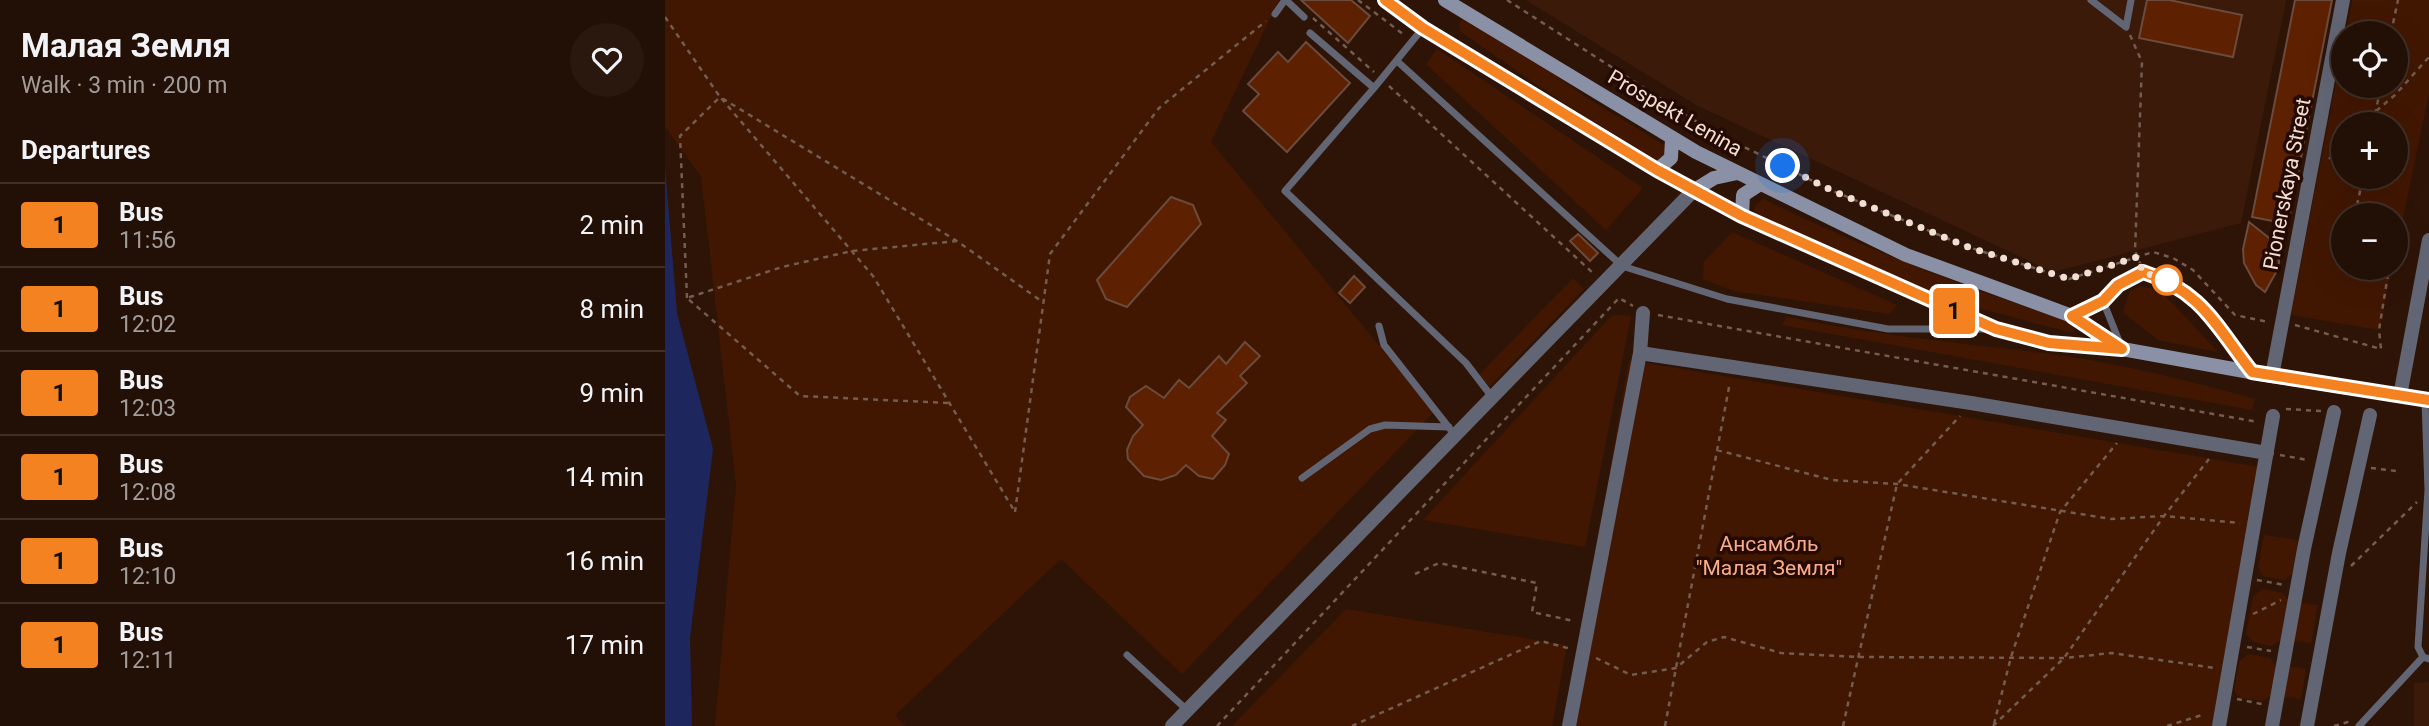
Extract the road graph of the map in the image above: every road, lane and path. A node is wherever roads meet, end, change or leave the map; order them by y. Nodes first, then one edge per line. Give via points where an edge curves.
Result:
1 (1286, 0) edge
2 (1358, 0) edge
3 (1385, 0) edge
4 (1445, 0) edge
5 (1507, 0) edge
6 (2091, 0) edge
7 (2131, 0) edge
8 (2343, 0) edge
9 (2397, 0) edge
10 (1275, 14) joint
11 (1308, 17) joint
12 (665, 18) edge
13 (2393, 21) edge
14 (2126, 27) junction
15 (1423, 28) junction
16 (1310, 33) dead end
17 (1413, 41) junction
18 (2429, 57) edge
19 (1398, 61) junction
20 (1382, 79) junction
21 (1374, 88) junction
22 (720, 97) junction
23 (2378, 98) edge
24 (2376, 108) junction
25 (2372, 112) edge
26 (2375, 112) edge
27 (1672, 139) junction
28 (1696, 152) junction
29 (1657, 170) junction
30 (1737, 173) junction
31 (1761, 184) junction
32 (1693, 191) junction
33 (1742, 216) junction
34 (2429, 240) edge
35 (957, 241) junction
36 (852, 251) junction
37 (2137, 257) junction
38 (1622, 266) junction
39 (2143, 272) junction
40 (2387, 280) edge
41 (1604, 284) junction
42 (687, 298) junction
43 (1619, 298) junction
44 (2103, 301) junction
45 (1044, 303) junction
46 (1643, 313) junction
47 (2072, 316) junction
48 (2282, 324) junction
49 (1379, 326) dead end
50 (1996, 329) junction
51 (2122, 349) junction
52 (1640, 353) junction
53 (1733, 368) junction
54 (2252, 372) junction
55 (2272, 376) junction
56 (2400, 396) junction
57 (1492, 397) junction
58 (2427, 400) edge
59 (949, 403) junction
60 (1971, 403) junction
61 (2334, 412) dead end
62 (2370, 415) dead end
63 (2273, 420) joint
64 (2128, 429) junction
65 (1451, 432) junction
66 (2220, 445) junction
67 (1717, 450) junction
68 (2267, 453) junction
69 (2428, 455) edge
70 (2358, 467) junction
71 (2396, 471) dead end
72 (1303, 478) dead end
73 (1896, 484) junction
74 (2060, 512) junction
75 (2164, 516) junction
76 (2254, 525) junction
77 (1415, 574) dead end
78 (1570, 620) dead end
79 (1583, 652) junction
80 (1127, 655) dead end
81 (1859, 657) junction
82 (2011, 657) junction
83 (2064, 658) junction
84 (2426, 658) edge
85 (1676, 668) junction
86 (2229, 670) junction
87 (2222, 709) junction
88 (1187, 710) junction
89 (2360, 723) edge
90 (1994, 725) edge
91 (1172, 726) edge
92 (1216, 726) edge
93 (1352, 726) edge
94 (1569, 726) edge
95 (1665, 726) edge
96 (1843, 726) edge
97 (2167, 726) edge
98 (2219, 726) edge
99 (2272, 726) edge
100 (2307, 726) edge
101 (2334, 726) edge

1 - 10 lane
1 - 11 lane
2 - 17 path
3 - 15 street, Prospekt Lenina
4 - 27 street, Prospekt Lenina
5 - 37 path via 1708,130 1833,191 1968,247 2069,279
6 - 14 lane
7 - 14 lane
8 - 48 street, Pionerskaya Street
9 - 13 path
10 - 45 path via 1159,108 1050,254
11 - 20 path
12 - 22 path
14 - 37 path via 2142,62
15 - 17 lane
15 - 29 street, Prospekt Lenina
16 - 21 lane
17 - 19 lane
18 - 24 path via 2395,95
19 - 20 lane
19 - 38 lane
20 - 21 lane
20 - 41 path
21 - 57 lane via 1285,191 1466,363
22 - 35 path
22 - 36 path
22 - 42 path via 680,136
23 - 24 path
24 - 25 path
24 - 26 path
27 - 28 street, Prospekt Lenina
27 - 29 street via 1671,158
28 - 30 street, Prospekt Lenina
28 - 32 street via 1702,172
29 - 32 street, Prospekt Lenina
30 - 31 street, Prospekt Lenina
30 - 32 street via 1714,178
31 - 33 street via 1743,195
31 - 47 street, Prospekt Lenina via 1906,255
32 - 33 street, Prospekt Lenina
32 - 38 street
33 - 50 street, Prospekt Lenina
34 - 56 street
35 - 36 path
35 - 45 path
36 - 42 path via 782,267
36 - 59 path via 873,276
37 - 39 path
37 - 48 path via 2153,252 2173,258 2193,270 2235,316
38 - 41 street
38 - 50 lane, Prospekt Lenina via 1727,299 1888,329
39 - 44 lane via 2118,285
39 - 54 lane via 2173,282 2197,300
40 - 48 path via 2379,330 2381,349
41 - 43 path
41 - 57 street
42 - 59 path via 800,396
43 - 46 path
43 - 92 path
44 - 47 lane
44 - 51 lane
45 - 59 path via 1015,512
46 - 52 street
46 - 63 path
47 - 51 street, Prospekt Lenina
48 - 55 street, Pionerskaya Street
49 - 65 lane via 1384,345
50 - 51 street, Prospekt Lenina via 2049,343
51 - 54 street, Prospekt Lenina
52 - 53 street
52 - 79 street
53 - 60 street
53 - 67 path
54 - 55 street, Prospekt Lenina
55 - 56 street, Prospekt Lenina
56 - 58 street, Prospekt Lenina
57 - 65 street
58 - 69 lane
60 - 64 street
60 - 73 path
61 - 99 street
62 - 70 street
63 - 68 street
64 - 66 street
64 - 74 path
65 - 72 lane via 1385,425 1370,429
65 - 88 street
66 - 68 street
66 - 75 path
67 - 73 path via 1832,480
67 - 85 path
68 - 76 street
69 - 84 lane via 2418,647
70 - 71 path
70 - 100 street
73 - 74 path
73 - 81 path
74 - 75 path via 2111,519
74 - 82 path
75 - 76 path
75 - 83 path
76 - 86 street
77 - 78 path via 1439,563 1537,583 1532,612
79 - 85 path via 1631,675
79 - 93 path via 1541,641
79 - 94 street
80 - 88 lane
81 - 82 path
81 - 85 path via 1781,653 1724,637 1707,642
81 - 96 path
82 - 83 path
82 - 90 path
83 - 86 path via 2112,653
83 - 90 path
84 - 89 lane
85 - 95 path
86 - 87 street
87 - 97 path
87 - 98 street
88 - 91 street
89 - 101 path

